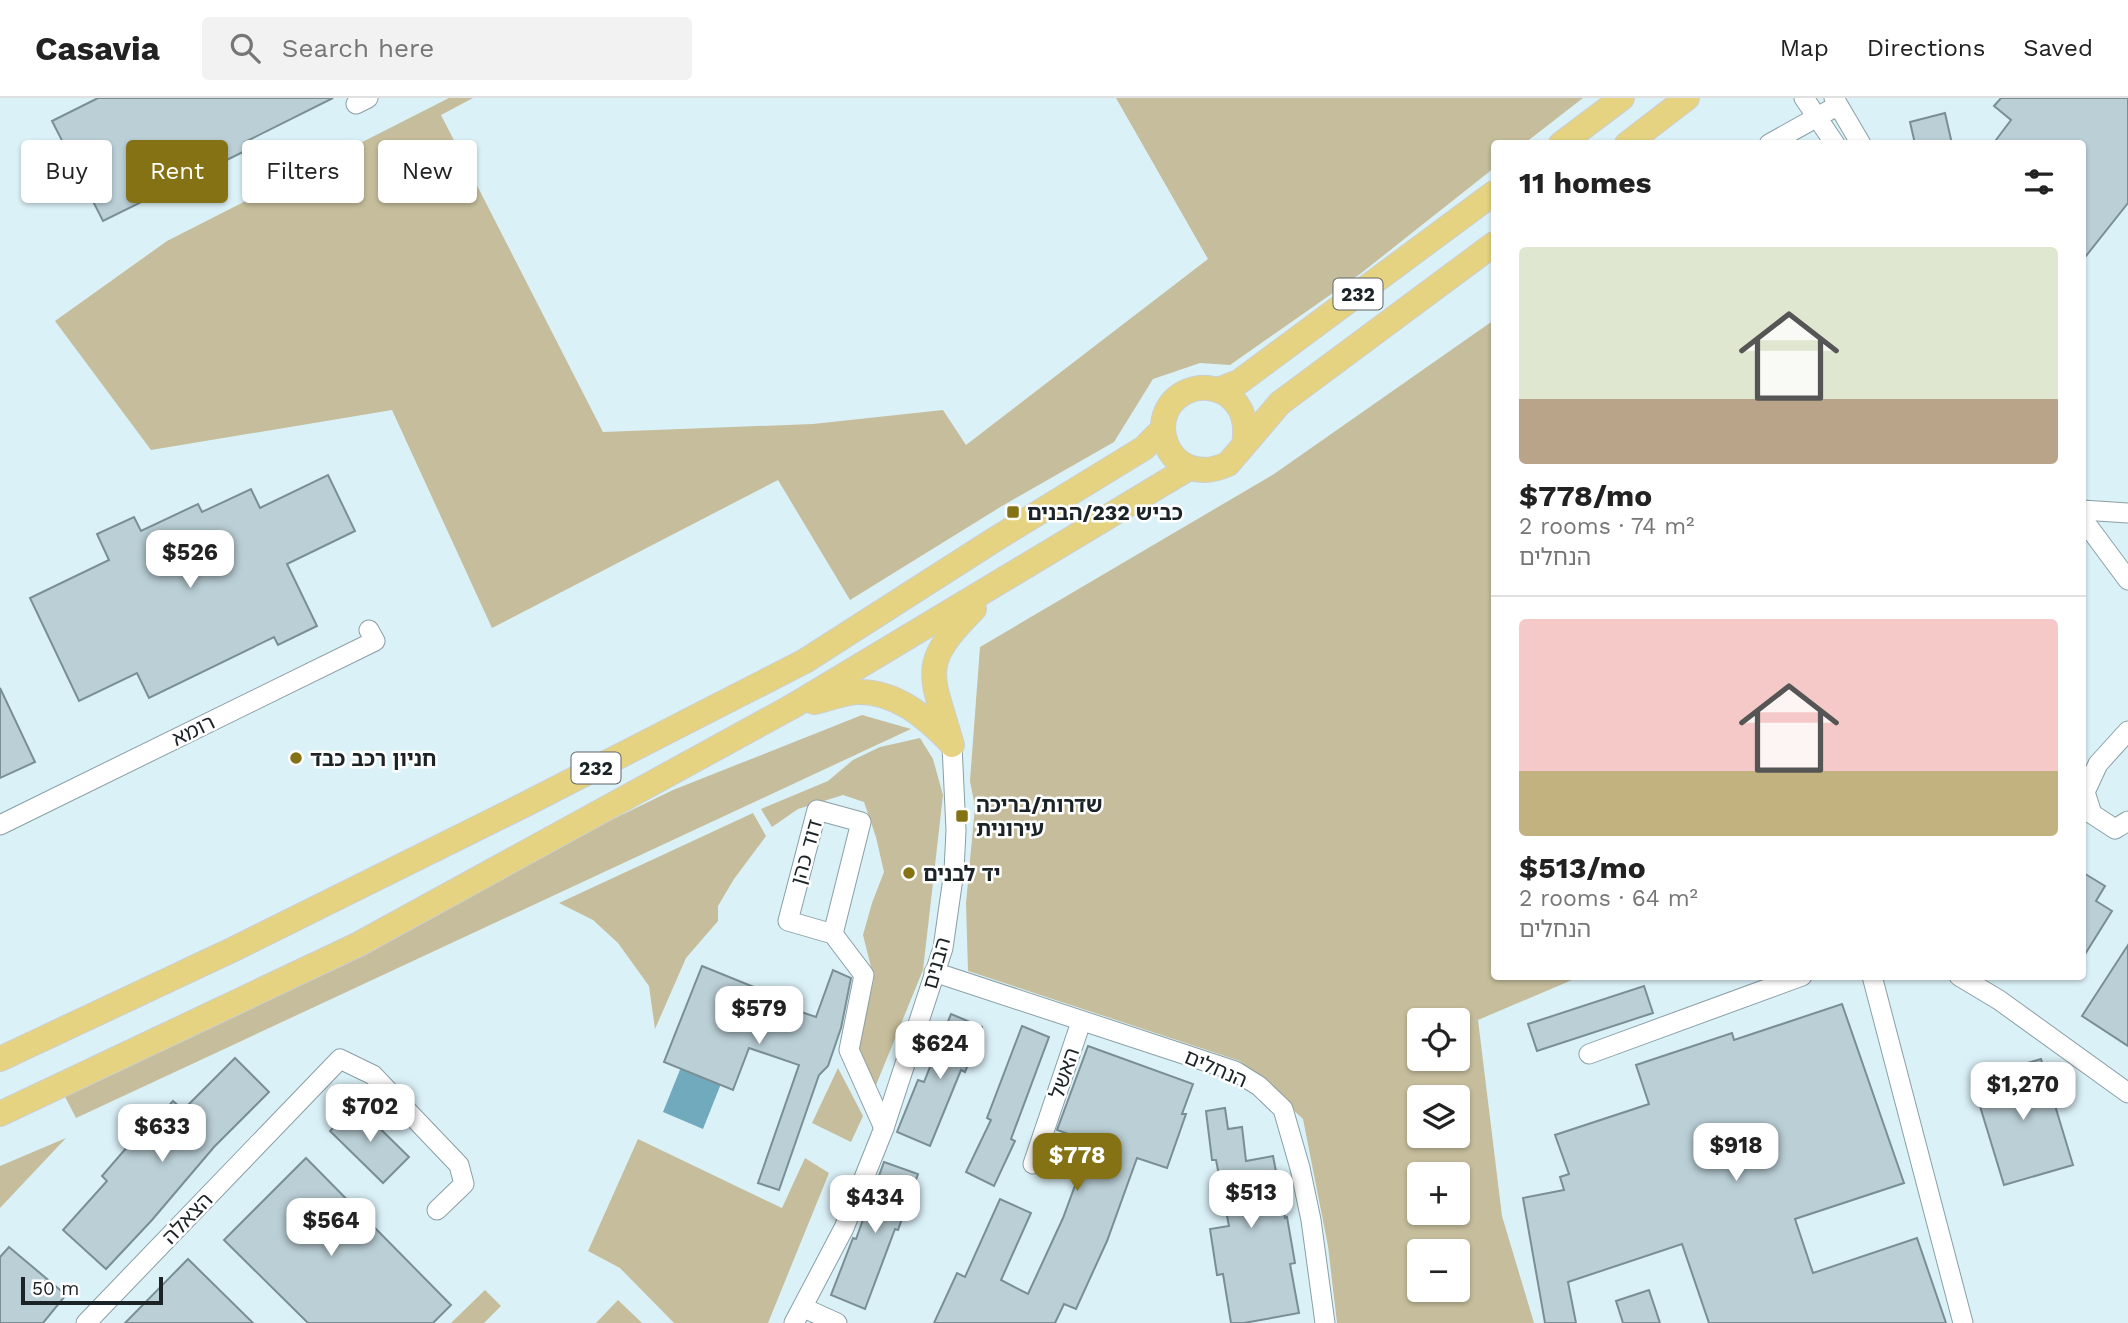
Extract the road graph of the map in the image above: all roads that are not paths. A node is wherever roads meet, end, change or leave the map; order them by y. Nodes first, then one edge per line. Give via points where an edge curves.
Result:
1 (1622, 98) edge
2 (1686, 98) edge
3 (1804, 98) edge
4 (1836, 102) edge
5 (1818, 117) junction
6 (1566, 140) edge
7 (1632, 140) edge
8 (1776, 140) edge
9 (1832, 140) edge
10 (1859, 140) edge
11 (1491, 195) edge
12 (1491, 246) edge
13 (1218, 390) junction
14 (1163, 429) junction
15 (1244, 444) junction
16 (1189, 468) junction
17 (2086, 509) edge
18 (2128, 513) edge
19 (2086, 523) edge
20 (2128, 580) edge
21 (1001, 581) junction
22 (369, 629) dead end
23 (793, 706) junction
24 (2128, 731) edge
25 (952, 745) junction
26 (2086, 790) edge
27 (2086, 795) edge
28 (2128, 821) edge
29 (0, 825) edge
30 (833, 934) junction
31 (934, 972) junction
32 (1791, 980) edge
33 (1873, 980) edge
34 (1966, 980) edge
35 (1081, 1022) junction
36 (1589, 1054) dead end
37 (0, 1059) edge
38 (2128, 1093) edge
39 (0, 1114) edge
40 (884, 1128) junction
41 (1033, 1164) dead end
42 (437, 1210) dead end
43 (799, 1315) edge
44 (97, 1319) edge
45 (836, 1323) edge
46 (1325, 1323) edge
47 (1963, 1323) edge

1 - 6 main road
2 - 7 main road
3 - 5 street
4 - 5 street
4 - 10 street
5 - 8 street
5 - 9 street
11 - 13 main road, 232 via 1239,382
12 - 15 main road, 232 via 1280,403
13 - 14 main road via 1200,387 1186,391 1167,411
13 - 15 main road via 1237,404 1244,416
14 - 16 main road via 1168,451
14 - 37 main road, 232 via 1144,448 805,661 258,937
15 - 16 main road via 1228,464 1216,470
16 - 21 main road, 232
17 - 18 street
19 - 20 street
21 - 23 main road, 232
21 - 25 main road via 949,634 938,652 933,672 936,693
22 - 29 street, רומא via 374,641
23 - 25 main road via 856,692 894,700 911,707
23 - 39 main road, 232 via 359,944
24 - 26 street via 2098,764
25 - 31 street, הבנים via 954,871 943,948
27 - 28 street via 2092,814 2115,829
30 - 30 street, דוד כהן via 861,822 817,810 788,921
30 - 40 street via 864,975 849,1050
31 - 35 street, הנחלים
31 - 40 street, הבנים
32 - 36 street
33 - 47 street
34 - 38 street
35 - 41 street, האשל
35 - 46 street, הנחלים via 1235,1071 1283,1109 1311,1220
40 - 43 street, הבנים via 844,1228
42 - 44 street, הצאלה via 464,1184 459,1165 373,1075 340,1059
43 - 45 street

